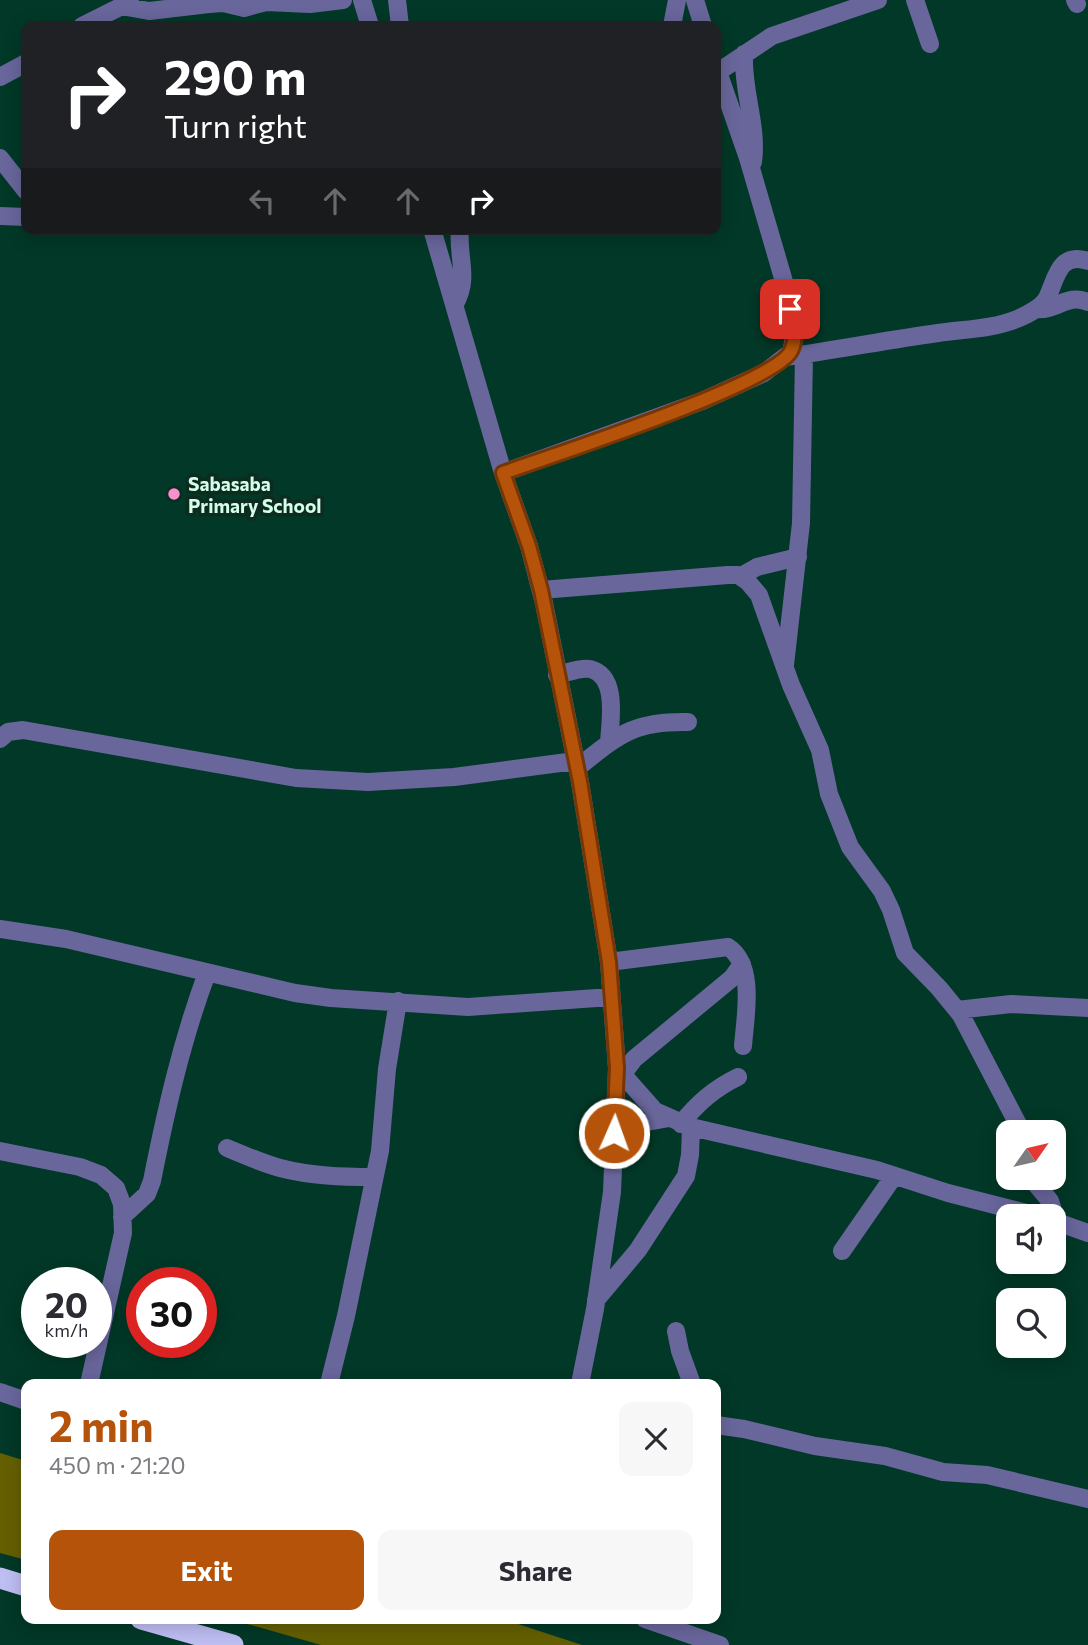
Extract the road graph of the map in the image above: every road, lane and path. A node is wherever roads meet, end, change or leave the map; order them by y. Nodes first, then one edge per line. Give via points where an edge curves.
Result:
1 (343, 0) edge
2 (397, 0) edge
3 (677, 0) edge
4 (695, 0) edge
5 (878, 0) edge
6 (915, 0) edge
7 (364, 1) edge
8 (127, 3) edge
9 (92, 21) edge
10 (369, 21) edge
11 (399, 21) edge
12 (673, 21) edge
13 (701, 21) edge
14 (930, 44) dead end
15 (744, 54) junction
16 (21, 66) edge
17 (721, 73) edge
18 (0, 77) edge
19 (721, 85) edge
20 (0, 158) edge
21 (751, 170) junction
22 (21, 185) edge
23 (0, 216) edge
24 (21, 217) edge
25 (434, 235) edge
26 (460, 235) edge
27 (1088, 261) edge
28 (1088, 302) edge
29 (455, 304) junction
30 (1035, 309) junction
31 (804, 355) junction
32 (785, 357) junction
33 (503, 473) junction
34 (798, 557) junction
35 (741, 576) junction
36 (541, 590) junction
37 (785, 667) junction
38 (557, 675) junction
39 (688, 722) dead end
40 (0, 725) edge
41 (19, 731) junction
42 (0, 738) edge
43 (609, 743) junction
44 (576, 765) junction
45 (0, 929) edge
46 (609, 962) junction
47 (742, 964) junction
48 (207, 973) junction
49 (611, 998) junction
50 (398, 1001) junction
51 (1088, 1008) edge
52 (957, 1010) junction
53 (743, 1046) dead end
54 (619, 1072) junction
55 (738, 1077) dead end
56 (1017, 1120) edge
57 (680, 1123) junction
58 (614, 1133) junction
59 (227, 1148) dead end
60 (0, 1151) edge
61 (894, 1176) junction
62 (374, 1177) junction
63 (1041, 1190) edge
64 (996, 1204) edge
65 (1051, 1204) edge
66 (122, 1217) junction
67 (1088, 1219) edge
68 (1066, 1222) edge
69 (1066, 1225) edge
70 (1088, 1233) edge
71 (842, 1251) dead end
72 (596, 1300) junction
73 (676, 1331) dead end
74 (90, 1379) edge
75 (329, 1379) edge
76 (581, 1379) edge
77 (690, 1379) edge
78 (0, 1392) edge
79 (21, 1399) edge
80 (724, 1426) edge
81 (1088, 1499) edge
82 (0, 1578) edge
83 (21, 1584) edge
84 (159, 1624) edge
85 (659, 1624) edge
86 (233, 1645) edge
87 (720, 1645) edge

1 - 8 street via 266,2 244,8 223,3 149,11
2 - 11 street
3 - 12 street
4 - 13 street
5 - 15 street via 772,36
6 - 14 street
7 - 10 street
8 - 9 street
15 - 17 street
15 - 21 street via 755,147
16 - 18 street
19 - 21 street
20 - 22 street
21 - 32 street via 795,334 791,352
23 - 24 street
25 - 29 street
26 - 29 street via 463,280
27 - 30 street via 1064,263 1047,299
28 - 30 street via 1079,298 1047,310
29 - 33 street
30 - 31 street via 985,328
31 - 32 street
31 - 34 street
32 - 33 street via 764,373 702,401
33 - 36 street
34 - 35 street
34 - 37 street
35 - 36 street
35 - 37 street via 759,595
36 - 38 street
37 - 52 street via 820,750 829,794 850,847 882,891 905,953
38 - 43 street via 582,668 601,675 610,692
38 - 44 street
39 - 43 street via 640,726
40 - 41 street
41 - 42 street
41 - 44 street via 296,778 368,782
43 - 44 street
44 - 46 street
45 - 48 street via 66,939
46 - 47 street via 728,947
46 - 49 street
47 - 53 street via 747,996
47 - 54 street via 732,978
48 - 50 street via 295,993
48 - 66 street via 176,1071 152,1181 146,1194
49 - 50 street via 468,1007
49 - 54 street
50 - 62 street
51 - 52 street via 1011,1004
52 - 56 street
54 - 57 street via 655,1111
54 - 58 street
55 - 57 street via 712,1092
57 - 58 street via 636,1124
57 - 61 street
57 - 72 street via 690,1155 686,1176 633,1257
58 - 72 street via 612,1192
59 - 62 street via 306,1174
60 - 66 street via 101,1175 116,1188
61 - 64 street
61 - 71 street
62 - 75 street
63 - 65 street
66 - 74 street
67 - 68 street
69 - 70 street
72 - 76 street
73 - 77 street
78 - 79 street
80 - 81 street via 885,1456 943,1472 987,1475
82 - 83 highway
84 - 86 highway
85 - 87 street

